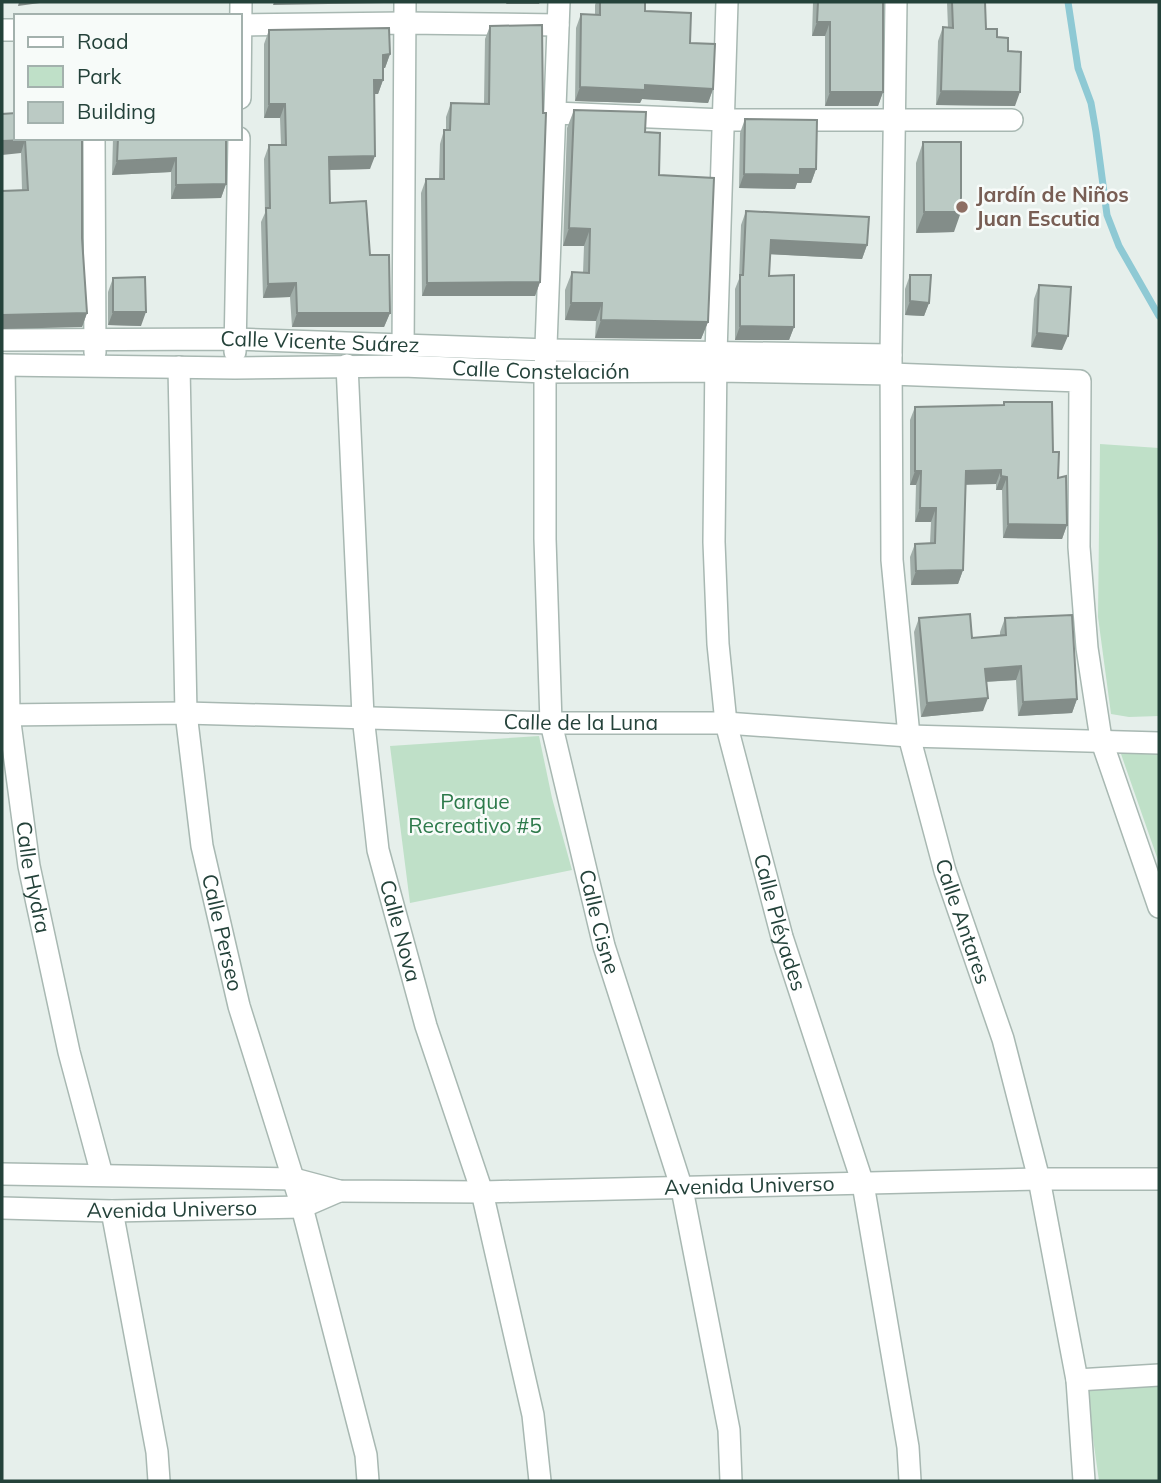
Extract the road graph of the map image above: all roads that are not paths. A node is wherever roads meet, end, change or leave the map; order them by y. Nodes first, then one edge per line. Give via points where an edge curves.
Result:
1 (559, 2) edge
2 (727, 2) edge
3 (896, 2) edge
4 (405, 12) edge
5 (242, 25) edge
6 (558, 25) junction
7 (555, 113) junction
8 (724, 120) junction
9 (896, 120) junction
10 (1012, 120) dead end
11 (94, 140) edge
12 (239, 140) edge
13 (236, 338) junction
14 (2, 340) edge
15 (95, 341) junction
16 (402, 344) junction
17 (547, 350) junction
18 (716, 362) junction
19 (891, 364) junction
20 (3, 365) edge
21 (347, 365) junction
22 (95, 366) junction
23 (403, 366) junction
24 (179, 368) junction
25 (235, 368) junction
26 (545, 372) junction
27 (186, 713) junction
28 (6, 715) edge
29 (363, 716) junction
30 (551, 723) junction
31 (726, 723) junction
32 (909, 736) junction
33 (1101, 739) junction
34 (1159, 743) edge
35 (1159, 907) edge
36 (2, 1174) edge
37 (102, 1175) junction
38 (294, 1179) junction
39 (1039, 1179) junction
40 (1159, 1179) edge
41 (863, 1184) junction
42 (682, 1189) junction
43 (339, 1191) junction
44 (482, 1192) junction
45 (302, 1207) junction
46 (2, 1209) edge
47 (112, 1211) junction
48 (1159, 1375) edge
49 (1076, 1380) junction
50 (159, 1481) edge
51 (368, 1481) edge
52 (540, 1481) edge
53 (732, 1481) edge
54 (910, 1481) edge
55 (1084, 1481) edge

1 - 6 street, Calle Cisne
2 - 8 street, Calle Pléyades
3 - 9 street, Calle Antares
4 - 5 street
4 - 6 street
4 - 16 street
6 - 7 street, Calle Cisne
7 - 8 street
7 - 17 street, Calle Cisne
8 - 9 street
8 - 18 street, Calle Pléyades
9 - 10 street
9 - 19 street, Calle Antares
11 - 15 street
12 - 13 street
13 - 15 street, Calle Vicente Suárez
13 - 16 street, Calle Vicente Suárez
13 - 25 street
14 - 15 street, Calle Vicente Suárez
15 - 22 street
16 - 17 street, Calle Vicente Suárez
16 - 23 street
17 - 18 street, Calle Vicente Suárez
17 - 26 street, Calle Cisne
18 - 19 street, Calle Constelación
18 - 26 street, Calle Constelación
18 - 31 street, Calle Pléyades via 714,542
19 - 32 street, Calle Antares via 892,560
19 - 33 street, Calle Constelación via 1080,381 1079,547 1087,648
20 - 22 street, Calle Constelación
20 - 28 street, Calle Hydra
21 - 23 street, Calle Constelación
21 - 25 street, Calle Constelación
21 - 29 street, Calle Nova
22 - 24 street, Calle Constelación
23 - 26 street, Calle Constelación
24 - 25 street, Calle Constelación
24 - 27 street, Calle Perseo
26 - 30 street, Calle Cisne
27 - 28 street, Calle de la Luna
27 - 29 street, Calle de la Luna
27 - 38 street, Calle Perseo via 202,846 236,993
28 - 37 street, Calle Hydra via 29,866 69,1052
29 - 30 street, Calle de la Luna
29 - 44 street, Calle Nova via 378,850 426,1026
30 - 31 street, Calle de la Luna
30 - 42 street, Calle Cisne via 604,946
31 - 32 street, Calle de la Luna
31 - 41 street, Calle Pléyades via 782,937
32 - 33 street, Calle de la Luna
32 - 39 street, Calle Antares via 944,871 1003,1040
33 - 34 street, Calle de la Luna
33 - 35 street
36 - 37 street, Avenida Universo
37 - 38 street, Avenida Universo
38 - 43 street, Avenida Universo
38 - 45 street, Calle Perseo
39 - 40 street, Avenida Universo
39 - 41 street, Avenida Universo
39 - 49 street, Calle Antares
41 - 42 street, Avenida Universo
41 - 54 street, Calle Pléyades
42 - 44 street, Avenida Universo
42 - 53 street, Calle Cisne via 729,1430
43 - 44 street, Avenida Universo
43 - 45 street, Avenida Universo
44 - 52 street, Calle Nova via 533,1415
45 - 47 street, Avenida Universo
45 - 51 street, Calle Perseo via 366,1455
46 - 47 street, Avenida Universo
47 - 50 street
48 - 49 street
49 - 55 street, Calle Antares

